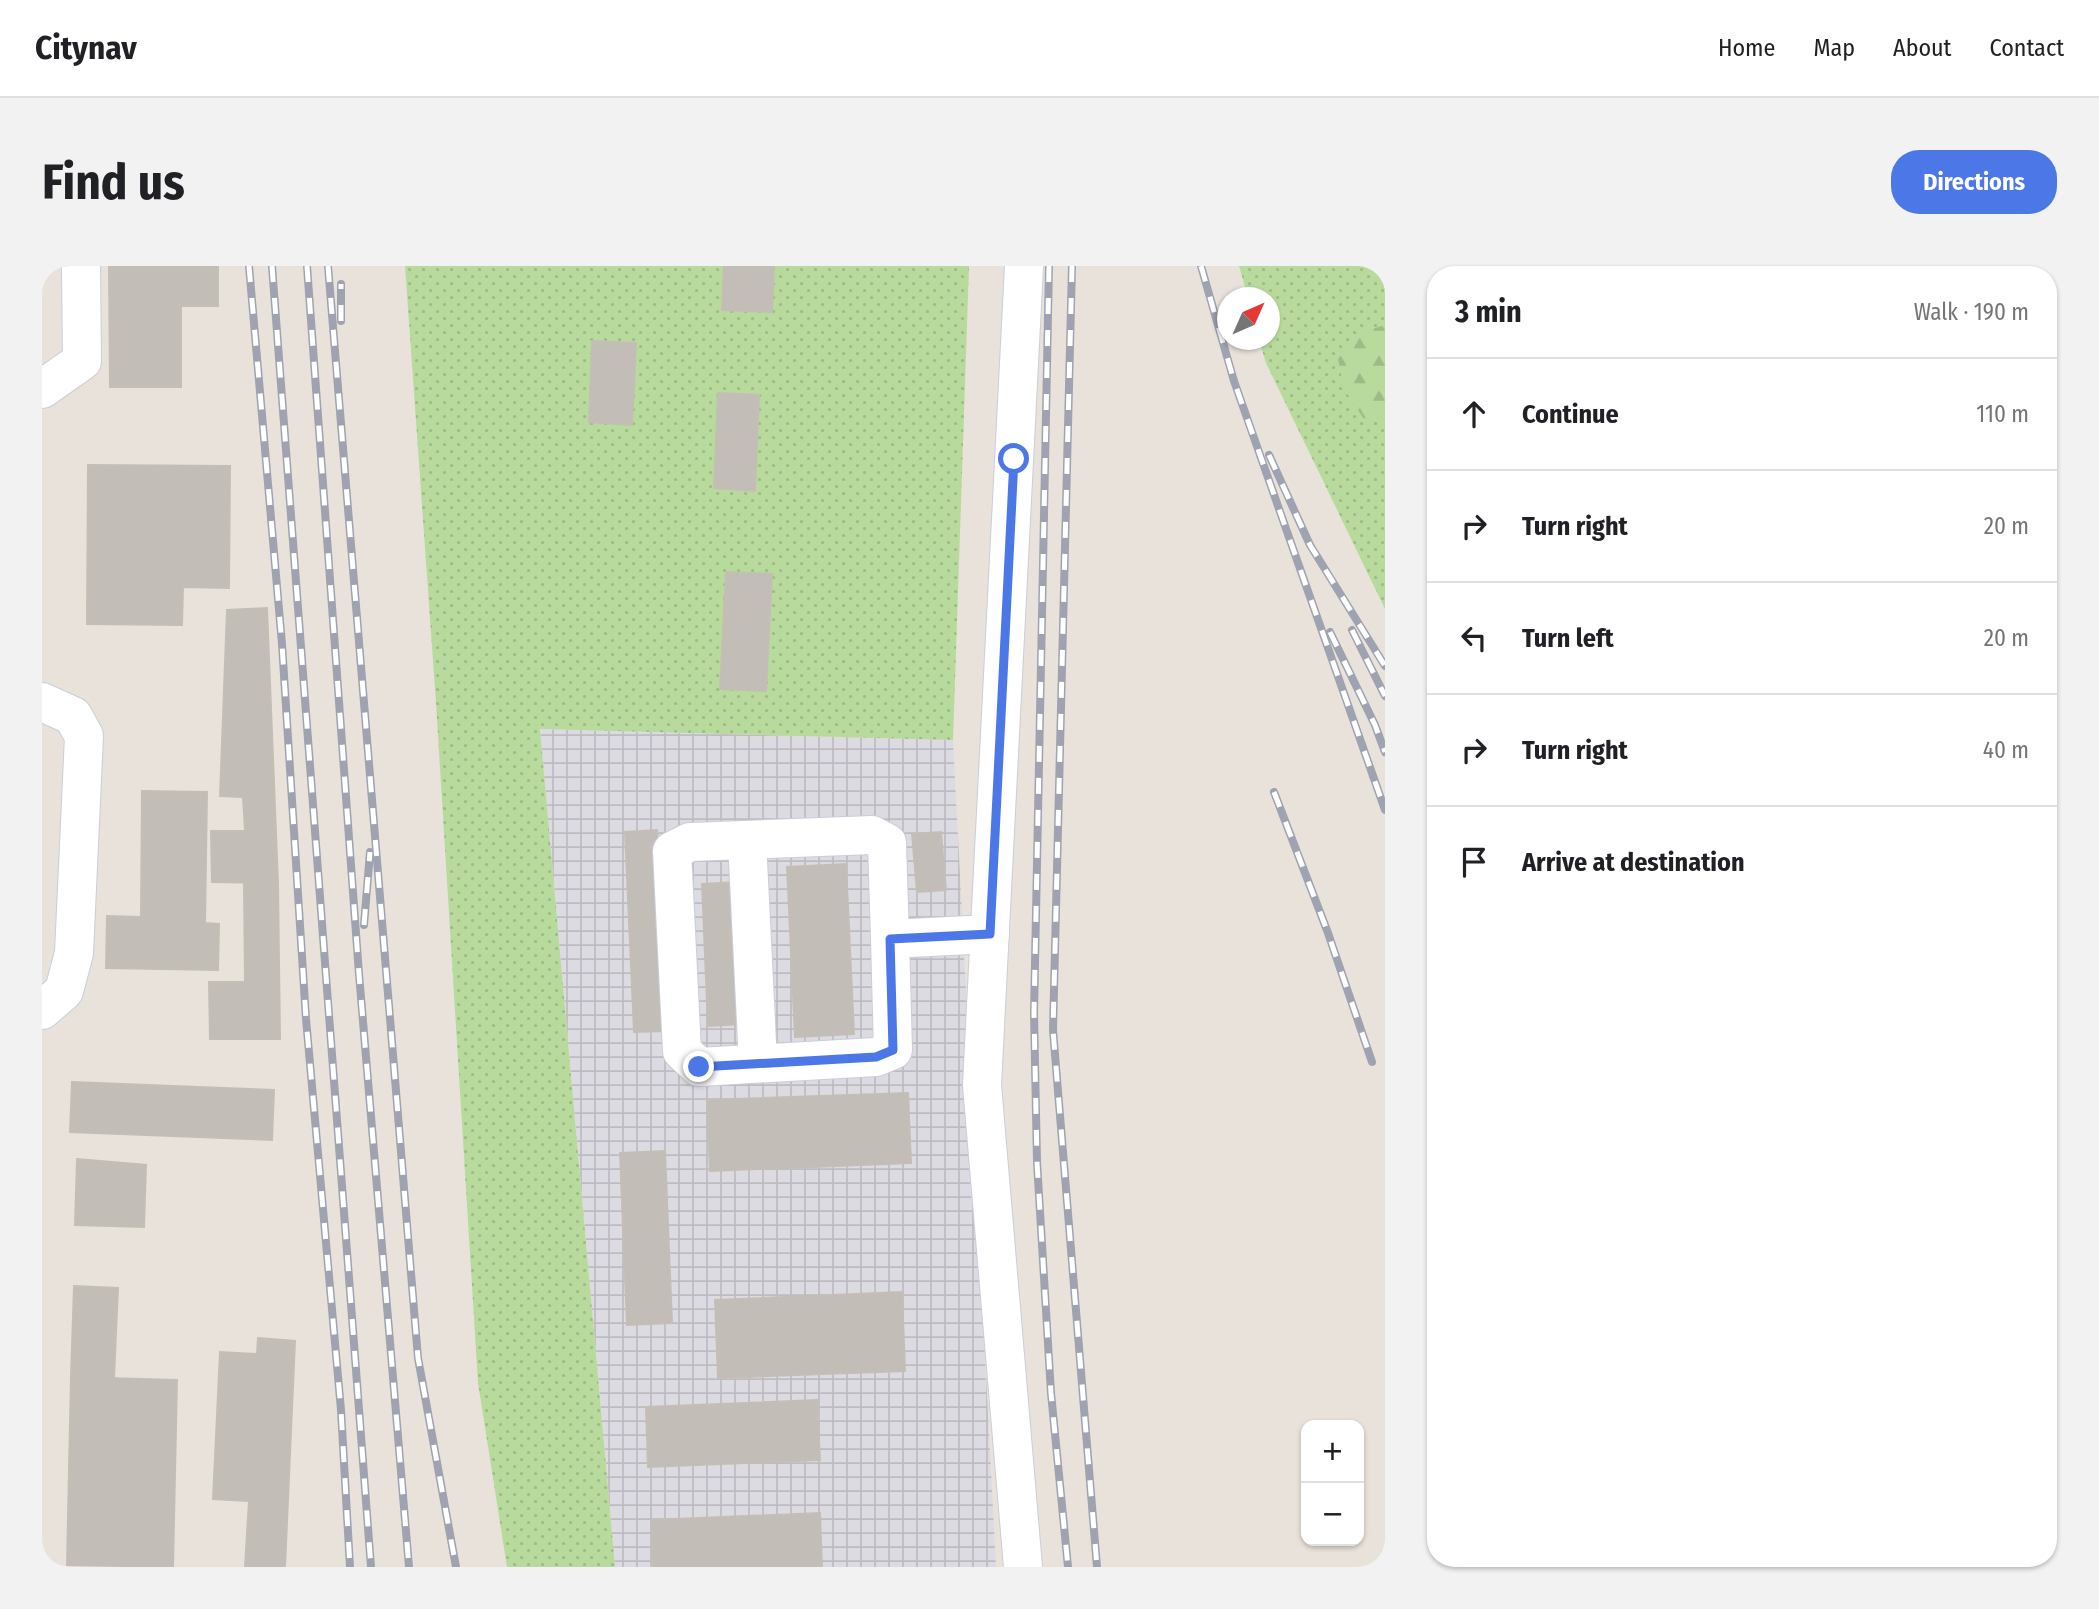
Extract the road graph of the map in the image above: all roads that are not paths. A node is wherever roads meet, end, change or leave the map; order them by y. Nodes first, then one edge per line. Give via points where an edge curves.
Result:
1 (81, 266) edge
2 (1024, 266) edge
3 (42, 389) edge
4 (42, 702) edge
5 (747, 840) junction
6 (990, 934) junction
7 (890, 939) junction
8 (42, 1010) edge
9 (758, 1063) junction
10 (1023, 1567) edge

1 - 3 lane via 82,361
2 - 6 lane
4 - 8 lane via 73,716 85,736 74,953 65,991
5 - 7 lane via 872,835 887,843
5 - 9 lane
5 - 9 lane via 690,842 672,851 681,1051 699,1067
6 - 7 lane
6 - 10 lane via 982,1085
7 - 9 lane via 893,1050 876,1057

